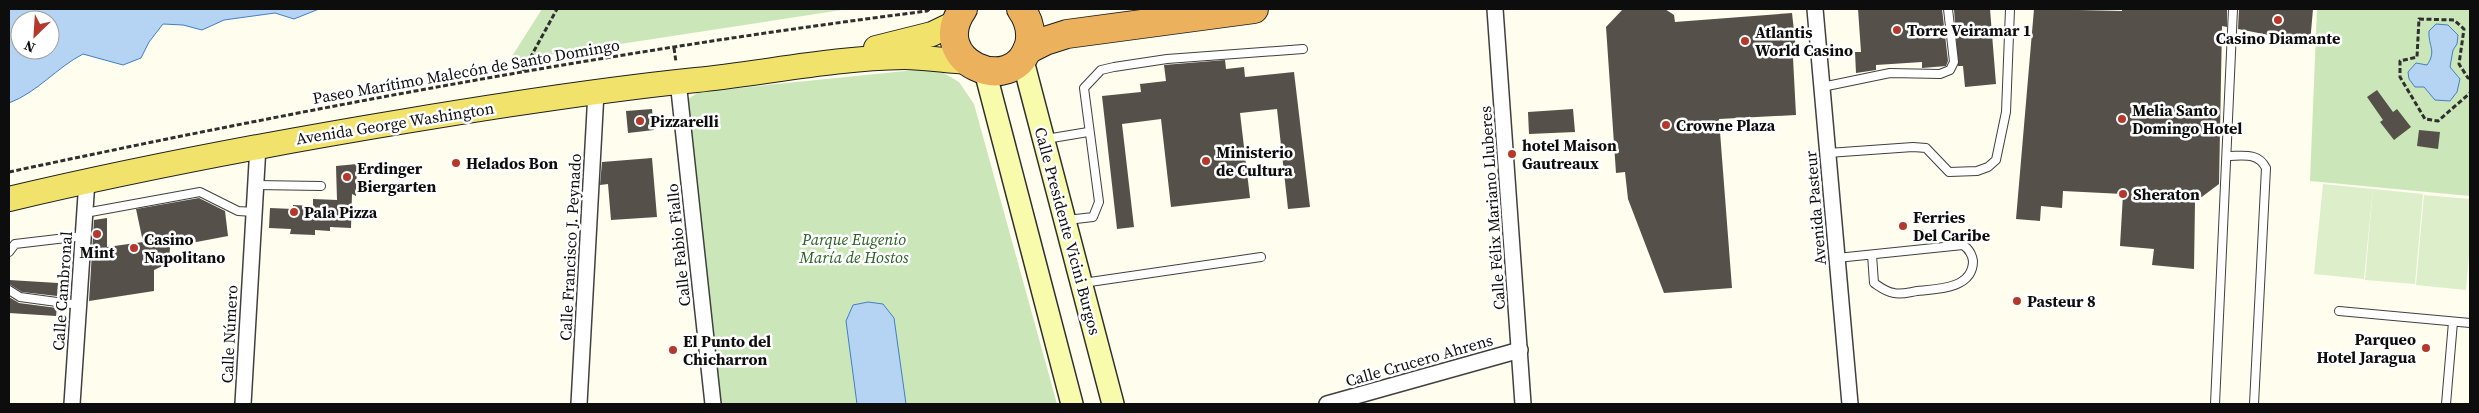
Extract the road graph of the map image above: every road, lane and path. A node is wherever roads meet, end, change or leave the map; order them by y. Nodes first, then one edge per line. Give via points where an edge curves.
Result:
1 (557, 9) edge
2 (930, 9) edge
3 (1022, 9) edge
4 (1138, 9) edge
5 (1254, 9) edge
6 (1495, 9) edge
7 (1815, 9) edge
8 (1948, 9) edge
9 (2010, 9) edge
10 (2233, 9) edge
11 (959, 16) edge
12 (1303, 49) dead end
13 (1025, 54) junction
14 (976, 66) junction
15 (784, 67) junction
16 (523, 71) junction
17 (2470, 78) edge
18 (678, 82) junction
19 (1822, 87) junction
20 (596, 92) junction
21 (2470, 93) edge
22 (1088, 132) junction
23 (1044, 139) junction
24 (258, 146) junction
25 (1828, 153) junction
26 (2227, 156) junction
27 (9, 172) edge
28 (87, 180) junction
29 (256, 185) junction
30 (321, 186) dead end
31 (9, 199) edge
32 (254, 212) junction
33 (85, 213) junction
34 (1065, 220) junction
35 (84, 236) junction
36 (9, 252) edge
37 (1872, 255) junction
38 (1261, 258) dead end
39 (1837, 258) junction
40 (1081, 283) junction
41 (9, 290) edge
42 (79, 305) junction
43 (2339, 311) dead end
44 (2453, 322) junction
45 (2470, 323) edge
46 (1520, 350) junction
47 (72, 404) edge
48 (243, 404) edge
49 (579, 404) edge
50 (713, 404) edge
51 (1072, 404) edge
52 (1113, 404) edge
53 (1327, 404) edge
54 (1524, 404) edge
55 (1850, 404) edge
56 (2215, 404) edge
57 (2254, 404) edge
58 (2446, 404) edge

1 - 16 path
2 - 16 path, Paseo Marítimo Malecón de Santo Domingo
3 - 4 highway via 1045,18 1084,17
3 - 13 highway via 1030,29
5 - 13 highway via 1067,34 1045,40
6 - 46 street, Calle Félix Mariano Lluberes
7 - 19 street, Avenida Pasteur
8 - 19 lane via 1954,62 1950,70 1940,74 1890,73
9 - 25 lane via 2006,112 1996,160 1988,167 1977,171 1949,172 1926,148
10 - 26 lane
11 - 14 highway via 954,40 961,55
11 - 15 main road, Avenida George Washington via 932,34
12 - 22 lane via 1168,58 1101,70 1084,88
13 - 14 highway via 1017,63 1002,70
13 - 23 street, Calle Presidente Vicini Burgos
14 - 15 main road, Avenida George Washington via 906,57
14 - 51 street
15 - 18 main road, Avenida George Washington
16 - 27 path, Paseo Marítimo Malecón de Santo Domingo via 256,120
17 - 21 path via 2459,64 2464,29 2454,20 2419,19 2417,57 2400,61 2400,77 2426,119 2438,121
18 - 20 main road, Avenida George Washington
18 - 50 street, Calle Fabio Fiallo
19 - 25 street, Avenida Pasteur
20 - 24 main road, Avenida George Washington
20 - 49 street, Calle Francisco J. Peynado
22 - 23 lane
22 - 34 lane via 1099,202 1097,211 1093,217
23 - 34 street, Calle Presidente Vicini Burgos
24 - 28 main road, Avenida George Washington
24 - 29 street, Calle Número
25 - 39 street, Avenida Pasteur
26 - 56 lane
26 - 57 lane via 2255,156 2266,168
28 - 31 main road, Avenida George Washington
28 - 33 street, Calle Cambronal
29 - 30 lane
29 - 32 street, Calle Número
32 - 33 lane via 238,211 200,192
32 - 48 street, Calle Número
33 - 35 street, Calle Cambronal
34 - 40 street, Calle Presidente Vicini Burgos
35 - 36 lane via 15,244
35 - 42 street, Calle Cambronal
37 - 37 lane via 1963,245 1972,256 1973,266 1962,282 1952,287 1896,294 1874,282
37 - 39 lane
38 - 40 lane
39 - 55 street, Avenida Pasteur
40 - 52 street, Calle Presidente Vicini Burgos
41 - 42 lane via 20,297
42 - 47 street, Calle Cambronal
43 - 44 lane
44 - 45 lane
44 - 58 lane
46 - 53 street, Calle Crucero Ahrens
46 - 54 street, Calle Félix Mariano Lluberes

